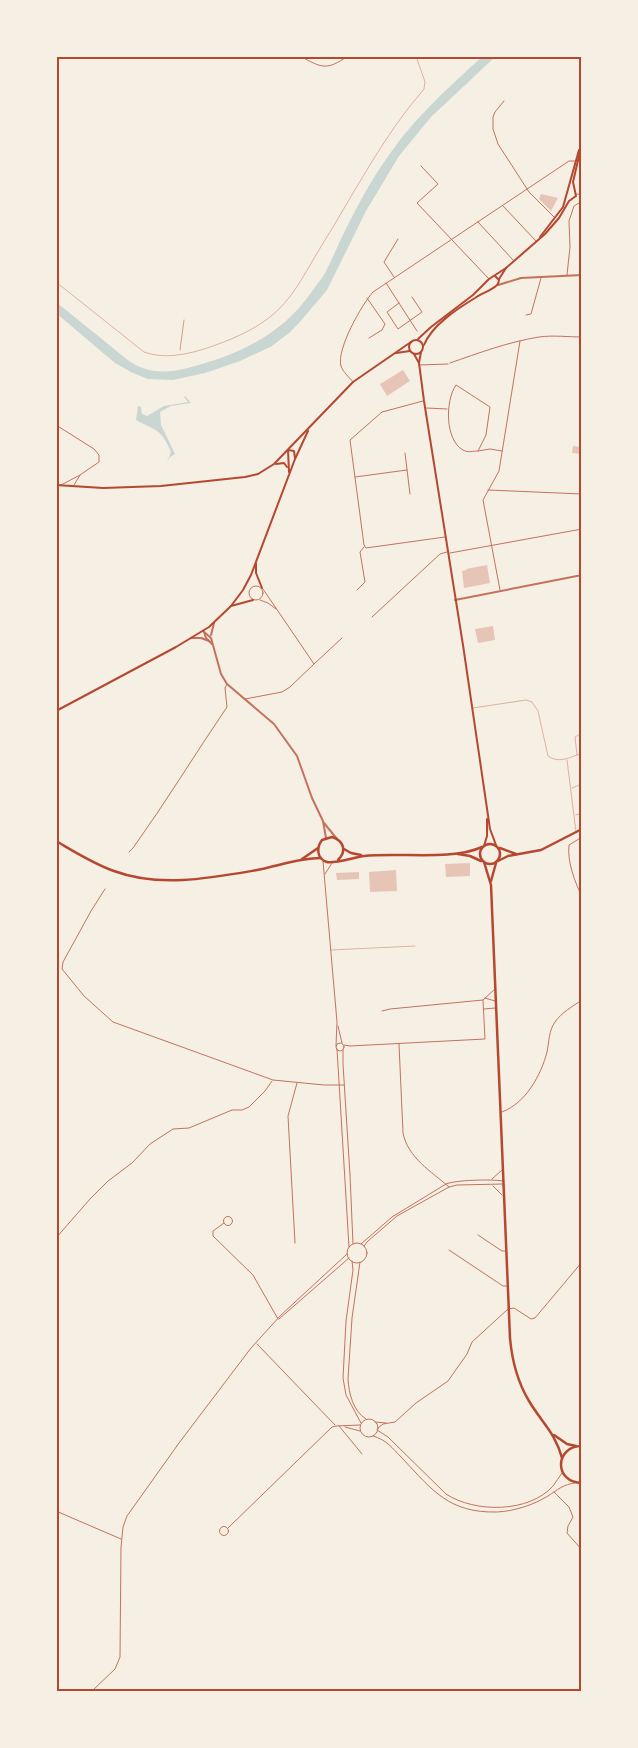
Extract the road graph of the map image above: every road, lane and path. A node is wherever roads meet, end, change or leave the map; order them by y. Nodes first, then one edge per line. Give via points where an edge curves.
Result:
1 (300, 56) edge
2 (348, 56) edge
3 (416, 56) edge
4 (504, 101) dead end
5 (582, 143) edge
6 (580, 147) edge
7 (575, 160) junction
8 (421, 166) dead end
9 (526, 188) junction
10 (573, 189) junction
11 (568, 190) junction
12 (576, 194) junction
13 (582, 194) edge
14 (566, 196) junction
15 (571, 199) junction
16 (582, 201) edge
17 (503, 205) junction
18 (555, 218) junction
19 (478, 221) junction
20 (398, 239) dead end
21 (451, 239) junction
22 (536, 241) junction
23 (514, 261) junction
24 (506, 268) junction
25 (582, 275) edge
26 (495, 276) junction
27 (567, 276) junction
28 (394, 277) junction
29 (541, 277) junction
30 (489, 279) junction
31 (499, 279) junction
32 (56, 282) edge
33 (506, 282) junction
34 (386, 283) junction
35 (487, 283) junction
36 (497, 285) junction
37 (492, 288) junction
38 (367, 298) junction
39 (412, 298) dead end
40 (399, 303) junction
41 (526, 315) dead end
42 (184, 320) dead end
43 (410, 321) junction
44 (417, 331) dead end
45 (582, 337) edge
46 (369, 338) dead end
47 (418, 339) junction
48 (520, 341) junction
49 (411, 342) junction
50 (424, 345) junction
51 (410, 351) junction
52 (421, 352) junction
53 (394, 353) junction
54 (414, 354) junction
55 (180, 355) junction
56 (419, 364) junction
57 (353, 382) junction
58 (424, 401) junction
59 (425, 408) junction
60 (448, 409) junction
61 (56, 425) edge
62 (310, 426) junction
63 (288, 450) junction
64 (478, 451) junction
65 (503, 451) junction
66 (405, 453) dead end
67 (295, 459) junction
68 (274, 464) junction
69 (289, 469) junction
70 (407, 470) junction
71 (80, 475) junction
72 (289, 475) junction
73 (354, 477) junction
74 (56, 485) edge
75 (61, 485) junction
76 (74, 486) junction
77 (487, 490) junction
78 (410, 494) dead end
79 (582, 494) edge
80 (582, 529) edge
81 (445, 536) junction
82 (491, 546) junction
83 (364, 547) junction
84 (448, 553) junction
85 (256, 562) junction
86 (582, 575) edge
87 (262, 588) junction
88 (357, 590) dead end
89 (500, 591) junction
90 (253, 600) junction
91 (258, 600) junction
92 (455, 600) junction
93 (231, 606) junction
94 (277, 609) junction
95 (372, 617) dead end
96 (214, 623) junction
97 (203, 631) junction
98 (191, 638) junction
99 (211, 638) junction
100 (342, 638) dead end
101 (209, 641) junction
102 (212, 644) junction
103 (314, 664) junction
104 (227, 684) junction
105 (244, 699) junction
106 (472, 708) junction
107 (56, 712) edge
108 (582, 733) edge
109 (582, 753) edge
110 (577, 755) junction
111 (567, 759) junction
112 (582, 784) edge
113 (571, 789) junction
114 (488, 812) junction
115 (582, 813) edge
116 (574, 816) junction
117 (323, 821) junction
118 (582, 829) edge
119 (576, 832) junction
120 (582, 837) edge
121 (326, 838) junction
122 (339, 840) junction
123 (56, 841) edge
124 (497, 846) junction
125 (483, 847) junction
126 (318, 848) junction
127 (344, 849) junction
128 (129, 852) dead end
129 (454, 854) junction
130 (517, 854) junction
131 (365, 856) junction
132 (322, 859) junction
133 (301, 860) junction
134 (338, 860) junction
135 (483, 862) junction
136 (497, 862) junction
137 (332, 863) junction
138 (324, 874) junction
139 (491, 884) junction
140 (105, 889) dead end
141 (582, 897) edge
142 (415, 946) dead end
143 (331, 950) junction
144 (495, 989) junction
145 (485, 998) junction
146 (483, 1000) junction
147 (582, 1000) edge
148 (496, 1002) junction
149 (496, 1008) junction
150 (484, 1009) junction
151 (382, 1011) dead end
152 (337, 1022) junction
153 (399, 1043) junction
154 (343, 1044) junction
155 (336, 1046) junction
156 (350, 1046) junction
157 (337, 1049) junction
158 (344, 1049) junction
159 (273, 1080) junction
160 (297, 1083) junction
161 (340, 1086) junction
162 (344, 1086) junction
163 (501, 1112) junction
164 (503, 1170) junction
165 (492, 1180) junction
166 (503, 1182) junction
167 (446, 1184) junction
168 (492, 1185) junction
169 (449, 1187) junction
170 (504, 1196) junction
171 (224, 1223) dead end
172 (478, 1235) dead end
173 (56, 1238) edge
174 (295, 1243) dead end
175 (352, 1244) junction
176 (361, 1244) junction
177 (364, 1246) junction
178 (349, 1247) junction
179 (448, 1250) dead end
180 (506, 1251) junction
181 (347, 1254) junction
182 (349, 1258) junction
183 (352, 1261) junction
184 (360, 1262) junction
185 (582, 1262) edge
186 (507, 1286) junction
187 (508, 1309) junction
188 (278, 1319) junction
189 (256, 1343) junction
190 (366, 1419) junction
191 (375, 1422) junction
192 (387, 1423) junction
193 (360, 1424) junction
194 (337, 1426) junction
195 (344, 1426) junction
196 (377, 1429) junction
197 (360, 1432) junction
198 (553, 1434) junction
199 (373, 1436) junction
200 (576, 1446) junction
201 (582, 1446) edge
202 (362, 1454) dead end
203 (562, 1458) junction
204 (562, 1472) junction
205 (575, 1483) junction
206 (582, 1483) edge
207 (553, 1492) junction
208 (56, 1511) edge
209 (228, 1528) dead end
210 (122, 1539) junction
211 (582, 1550) edge
212 (91, 1692) edge

1 - 2 street via 324,67
3 - 55 lane via 424,88 386,138 299,285 266,320 216,345
4 - 9 street via 495,112 493,128 498,144
5 - 6 main road
6 - 7 main road
6 - 10 main road
7 - 9 street
7 - 11 main road
8 - 21 street via 438,184 417,203
9 - 17 street
9 - 18 street
10 - 11 main road
10 - 12 main road
11 - 14 main road
12 - 13 street
12 - 15 main road
14 - 15 main road
14 - 18 main road
15 - 22 main road via 555,223
16 - 27 street via 574,206 569,221
17 - 19 street
17 - 22 street
18 - 22 main road
19 - 21 street
19 - 23 street
20 - 28 street via 384,262
21 - 28 street
21 - 30 street
22 - 23 main road
23 - 24 main road
24 - 26 main road
24 - 31 main road
25 - 27 street
26 - 30 main road
26 - 31 main road
27 - 29 street
28 - 34 street
29 - 33 street
29 - 41 street via 531,314
30 - 35 main road
31 - 33 street
31 - 36 main road
32 - 55 lane via 144,352
33 - 36 street
34 - 38 street
34 - 40 street
35 - 37 main road
35 - 47 main road
36 - 37 main road
37 - 50 main road via 437,326
38 - 46 street via 385,324 382,330
38 - 57 street via 353,323 341,359 343,370
39 - 43 street via 422,312
40 - 43 street
40 - 43 street via 387,312 398,329
42 - 55 path
43 - 44 street
45 - 48 street via 541,337
47 - 49 main road
47 - 50 main road
48 - 56 street via 449,364
48 - 65 street
49 - 51 main road
49 - 53 main road
50 - 52 main road
51 - 53 main road
51 - 54 main road
52 - 54 main road
52 - 56 main road
53 - 57 main road
54 - 56 main road
56 - 58 main road
57 - 62 main road
58 - 59 main road
58 - 73 street via 382,412 350,440
59 - 60 street
59 - 81 main road
60 - 64 street via 455,444 464,451
60 - 64 street via 456,386 490,407 486,435
61 - 71 street via 99,455 99,462
62 - 63 main road
62 - 67 main road
63 - 67 main road via 294,451
63 - 68 main road
63 - 69 main road
64 - 65 street
65 - 77 street via 499,471
66 - 70 street
67 - 72 main road
68 - 69 main road via 280,462
68 - 76 main road via 246,478 161,486
69 - 72 main road
70 - 73 street
70 - 78 street
71 - 75 street
71 - 76 street
72 - 85 main road
73 - 83 street
74 - 75 main road
75 - 76 main road
77 - 79 street
77 - 82 street via 483,503
80 - 82 street
81 - 83 street
81 - 84 main road
82 - 84 street
82 - 89 street
83 - 88 street via 360,552 365,582
84 - 92 main road
84 - 95 street via 440,554
85 - 87 main road
85 - 93 main road via 243,590
86 - 89 street
87 - 90 street via 256,585 250,589 249,595
87 - 91 street via 263,594
87 - 94 street
89 - 92 street
90 - 91 street
90 - 93 main road
91 - 94 street
92 - 106 main road
93 - 96 main road
94 - 103 street
96 - 97 main road
96 - 99 street
97 - 98 main road
97 - 99 street
97 - 101 street
98 - 101 street
98 - 107 main road
99 - 102 street
100 - 103 street
101 - 102 street
102 - 104 street
103 - 105 street via 282,692
104 - 105 street
104 - 128 street via 227,707 164,805
105 - 117 street via 274,724 292,748
106 - 111 lane via 526,700 532,702 538,711 548,756
106 - 114 main road
108 - 110 lane via 575,737
109 - 110 lane
110 - 111 lane
111 - 113 lane
112 - 113 lane
113 - 116 lane
114 - 124 main road via 490,833
114 - 125 main road
115 - 116 lane
116 - 119 lane
117 - 121 street
117 - 122 street
118 - 119 main road
119 - 130 main road via 541,850
120 - 141 street via 568,845
121 - 122 main road
121 - 126 main road
122 - 127 main road
123 - 133 main road via 106,868 151,880 190,879 258,870
124 - 125 main road
124 - 130 main road
124 - 136 main road via 500,856
125 - 129 main road
125 - 135 main road via 480,853
126 - 132 main road
126 - 133 main road
127 - 131 main road
127 - 134 main road
129 - 131 main road
129 - 135 main road
130 - 136 main road
131 - 134 main road
132 - 133 main road
132 - 137 main road
132 - 138 street
134 - 137 main road
135 - 136 main road
135 - 139 main road
136 - 139 main road
137 - 138 street
138 - 143 street
139 - 144 main road
140 - 159 street via 88,916 62,971 113,1022
142 - 143 lane
143 - 152 street
144 - 145 street
144 - 148 main road
145 - 146 street
145 - 148 street
146 - 150 street
146 - 151 street
147 - 163 street via 554,1023 544,1060 531,1087
148 - 149 main road
149 - 150 street
149 - 163 main road
150 - 153 street via 485,1039
152 - 154 street
152 - 155 street
153 - 156 street
153 - 167 street via 404,1142 413,1156
154 - 155 street
154 - 156 street
154 - 158 street
155 - 157 street
156 - 158 street
157 - 158 street
157 - 161 street
158 - 162 street
159 - 160 street
159 - 173 street via 249,1107 232,1110 189,1128 173,1129 150,1144 90,1199
160 - 161 street
160 - 174 street via 288,1116
161 - 162 street
161 - 178 street
162 - 175 street
163 - 164 main road
164 - 165 street
164 - 166 main road
165 - 166 street
165 - 167 street
166 - 168 street
166 - 170 main road
167 - 169 street
167 - 176 street via 392,1217
168 - 169 street
168 - 170 street
169 - 177 street via 397,1216
170 - 180 main road
171 - 188 street via 213,1231 213,1236 254,1276
172 - 180 street
175 - 176 street
175 - 178 street
176 - 177 street
177 - 184 street via 367,1254
178 - 181 street
179 - 186 street
180 - 186 main road
181 - 182 street
181 - 188 street
182 - 183 street
182 - 188 street
183 - 184 street
183 - 193 street via 343,1386
184 - 190 street via 348,1379 354,1405
185 - 187 street via 536,1318 531,1319 514,1308
186 - 187 main road
187 - 192 street via 476,1338 448,1381 395,1422
187 - 198 main road via 512,1359 518,1380 533,1408
188 - 189 street
189 - 194 street
189 - 210 street via 143,1492 124,1522
190 - 191 street
190 - 193 street
191 - 192 street
191 - 196 street
192 - 196 street
193 - 195 street
193 - 197 street
194 - 195 street
194 - 202 street
194 - 209 street via 332,1427
195 - 197 street
196 - 199 street
196 - 204 street via 446,1494 475,1507 520,1504 552,1487
197 - 199 street via 367,1437
198 - 200 main road
198 - 203 main road
199 - 207 street via 386,1441 442,1497 466,1510 508,1511 531,1505
200 - 201 main road
200 - 203 main road
203 - 204 main road
204 - 205 main road
205 - 206 main road
205 - 207 street
207 - 211 street via 569,1507 572,1516 567,1533
208 - 210 street
210 - 212 street via 120,1657

